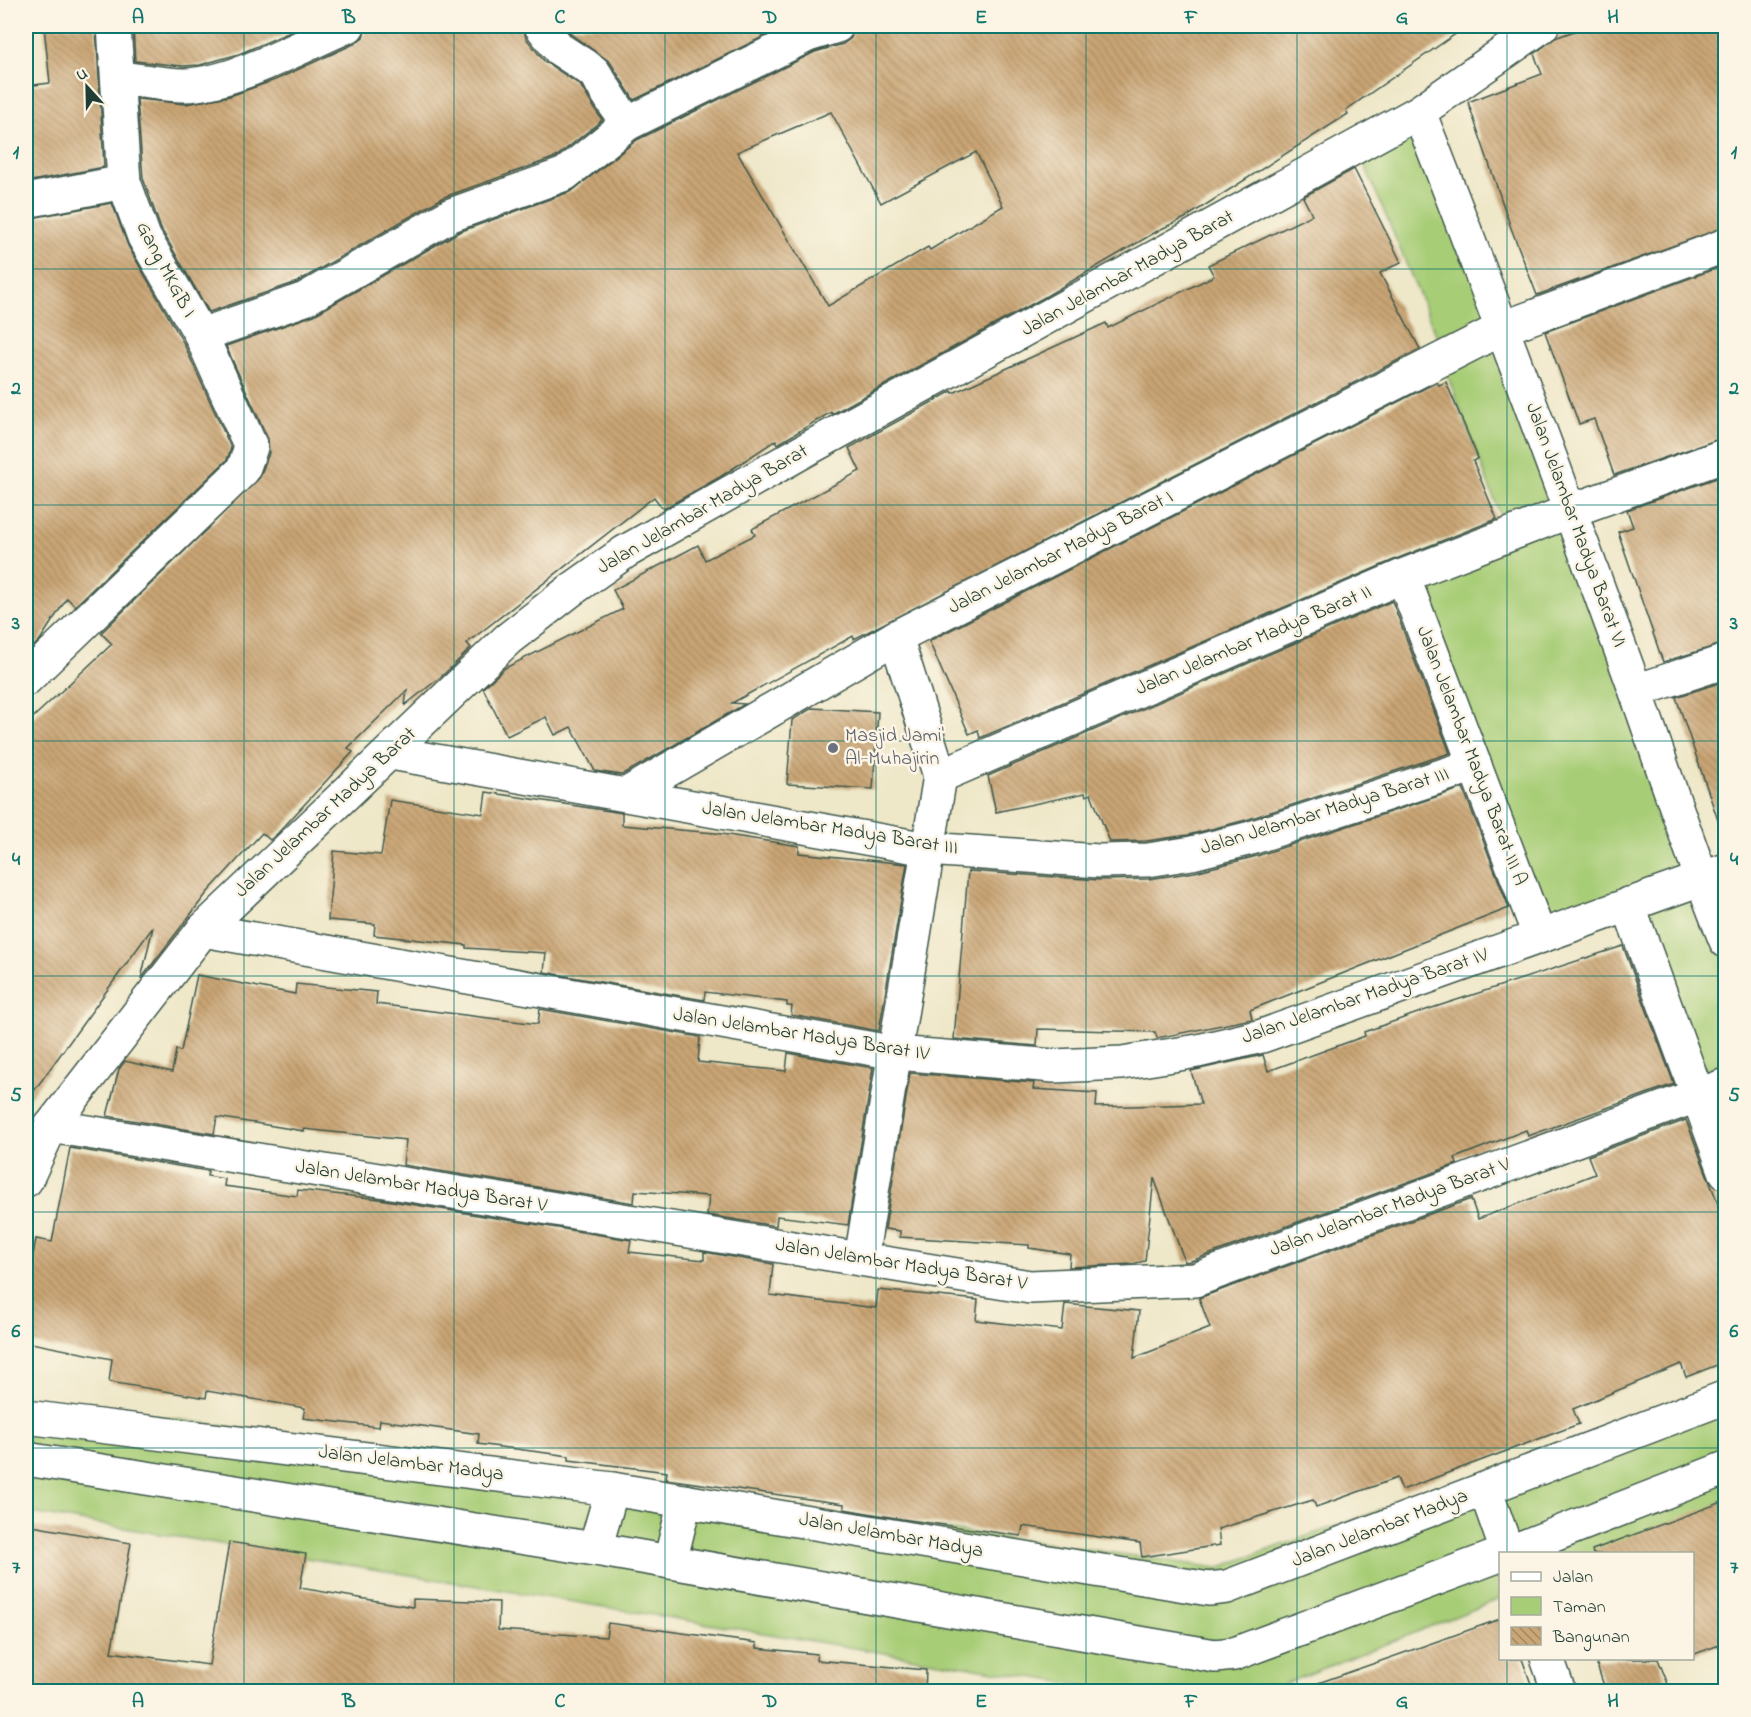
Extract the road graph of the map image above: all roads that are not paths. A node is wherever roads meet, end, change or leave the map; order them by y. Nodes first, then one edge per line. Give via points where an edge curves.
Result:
1 (114, 26) edge
2 (348, 26) edge
3 (541, 26) edge
4 (837, 26) edge
5 (1542, 26) edge
6 (120, 78) junction
7 (1419, 112) junction
8 (627, 124) junction
9 (124, 182) junction
10 (26, 201) edge
11 (1725, 245) edge
12 (1503, 328) junction
13 (201, 335) junction
14 (1725, 455) edge
15 (1570, 511) junction
16 (1404, 576) junction
17 (896, 637) junction
18 (1725, 661) edge
19 (26, 679) edge
20 (1636, 692) junction
21 (391, 753) junction
22 (1475, 765) junction
23 (940, 776) junction
24 (627, 794) junction
25 (927, 849) junction
26 (1713, 874) edge
27 (1628, 904) junction
28 (203, 930) junction
29 (1539, 935) junction
30 (1725, 941) edge
31 (896, 1053) junction
32 (1711, 1090) edge
33 (51, 1126) junction
34 (1725, 1173) edge
35 (26, 1180) edge
36 (861, 1259) junction
37 (1725, 1396) edge
38 (26, 1417) edge
39 (26, 1459) edge
40 (1725, 1468) edge
41 (612, 1489) junction
42 (1485, 1489) junction
43 (685, 1501) junction
44 (595, 1549) junction
45 (1504, 1552) edge
46 (1510, 1552) edge
47 (1499, 1556) edge
48 (670, 1562) junction
49 (1547, 1660) edge
50 (1559, 1692) edge

1 - 6 street, Gang MKGB I
2 - 6 street via 206,83 184,85
3 - 8 street via 559,49 594,72
4 - 8 street via 808,34
5 - 7 street, Jalan Jelambar Madya Barat
6 - 9 street, Gang MKGB I
7 - 12 street, Jalan Jelambar Madya Barat VI
7 - 21 street, Jalan Jelambar Madya Barat via 625,552 508,639
8 - 13 street via 565,174 451,216 305,299
9 - 10 street
9 - 13 street, Gang MKGB I via 144,237
11 - 12 street, Jalan Jelambar Madya Barat I
12 - 15 street, Jalan Jelambar Madya Barat VI
12 - 17 street, Jalan Jelambar Madya Barat I
13 - 19 street, Gang MKGB I via 250,447 243,470
14 - 15 street, Jalan Jelambar Madya Barat II
15 - 16 street, Jalan Jelambar Madya Barat II
15 - 20 street, Jalan Jelambar Madya Barat VI
16 - 22 street, Jalan Jelambar Madya Barat III A
16 - 23 street, Jalan Jelambar Madya Barat II
17 - 23 street
17 - 24 street, Jalan Jelambar Madya Barat I
18 - 20 street
20 - 26 street, Jalan Jelambar Madya Barat VI
21 - 24 street, Jalan Jelambar Madya Barat III
21 - 28 street, Jalan Jelambar Madya Barat
22 - 25 street, Jalan Jelambar Madya Barat III via 1251,838 1171,857 1099,861
22 - 29 street, Jalan Jelambar Madya Barat III A
23 - 25 street
24 - 25 street, Jalan Jelambar Madya Barat III
25 - 31 street
26 - 27 street, Jalan Jelambar Madya Barat IV
26 - 30 street, Jalan Jelambar Madya Barat VI
27 - 29 street, Jalan Jelambar Madya Barat IV
27 - 32 street
28 - 31 street, Jalan Jelambar Madya Barat IV
28 - 33 street, Jalan Jelambar Madya Barat
29 - 31 street, Jalan Jelambar Madya Barat IV via 1262,1036 1198,1051 1122,1063 1054,1066
31 - 36 street
32 - 34 street
32 - 36 street, Jalan Jelambar Madya Barat V via 1195,1280 1030,1287
33 - 35 street, Jalan Jelambar Madya Barat
33 - 36 street, Jalan Jelambar Madya Barat V
37 - 42 street, Jalan Jelambar Madya
38 - 41 street, Jalan Jelambar Madya
39 - 44 street
40 - 46 street
41 - 43 street, Jalan Jelambar Madya
41 - 44 street
42 - 43 street, Jalan Jelambar Madya via 1227,1587 1209,1589
42 - 45 street
43 - 48 street
44 - 48 street
47 - 48 street via 1225,1656
49 - 50 street

